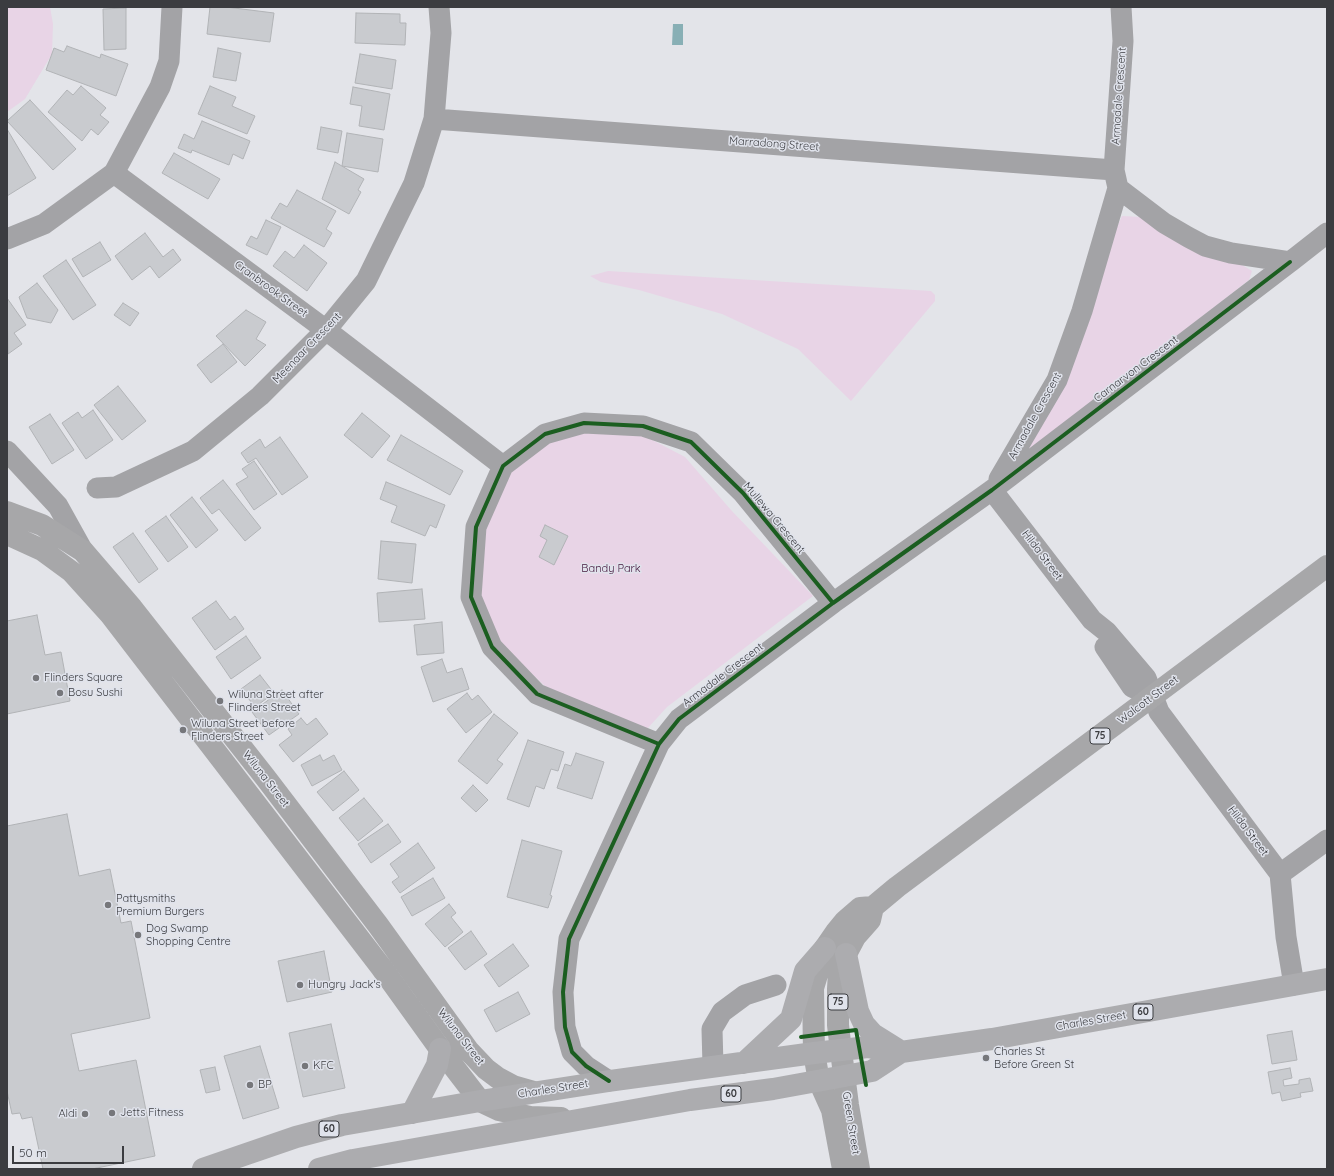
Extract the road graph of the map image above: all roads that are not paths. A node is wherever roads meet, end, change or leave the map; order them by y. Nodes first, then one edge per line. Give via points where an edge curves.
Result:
1 (172, 7) edge
2 (439, 7) edge
3 (1121, 7) edge
4 (434, 118) junction
5 (114, 174) junction
6 (1116, 179) junction
7 (1327, 233) edge
8 (7, 239) edge
9 (1290, 262) junction
10 (326, 330) junction
11 (7, 451) edge
12 (503, 466) junction
13 (97, 488) dead end
14 (992, 490) junction
15 (7, 512) edge
16 (7, 534) edge
17 (83, 550) junction
18 (1327, 566) edge
19 (833, 603) junction
20 (1153, 697) junction
21 (659, 744) junction
22 (1327, 840) edge
23 (1280, 874) junction
24 (342, 878) junction
25 (324, 892) junction
26 (873, 907) junction
27 (825, 948) junction
28 (846, 954) junction
29 (1327, 979) edge
30 (776, 985) dead end
31 (1294, 985) junction
32 (440, 1049) junction
33 (841, 1050) junction
34 (901, 1052) junction
35 (814, 1053) junction
36 (744, 1063) junction
37 (713, 1066) junction
38 (844, 1076) junction
39 (609, 1081) junction
40 (819, 1081) junction
41 (534, 1092) junction
42 (480, 1101) junction
43 (412, 1113) junction
44 (588, 1118) junction
45 (207, 1168) edge
46 (323, 1168) edge
47 (843, 1169) edge
48 (859, 1169) edge

1 - 5 street via 169,61 160,87
2 - 4 street, Meenaar Crescent via 440,33
3 - 6 street, Armadale Crescent via 1123,41
4 - 6 street, Marradong Street
4 - 10 street, Meenaar Crescent via 414,183 366,281
5 - 8 street via 44,224
5 - 10 street, Cranbrook Street
6 - 9 street via 1164,223 1205,246 1261,259
6 - 14 street, Armadale Crescent via 1082,311 1056,380
7 - 9 street, Carnarvon Crescent
9 - 14 street, Carnarvon Crescent
10 - 12 street, Cranbrook Street
10 - 13 street, Meenaar Crescent via 260,396 193,451 116,487
11 - 17 street, Wiluna Street via 58,506
12 - 19 street, Mullewa Crescent via 545,434 584,423 643,426 691,442 744,493
12 - 21 street, Mullewa Crescent via 476,527 471,596 492,647 537,694
14 - 19 street, Armadale Crescent
14 - 20 street, Hilda Street via 1092,620 1098,637 1132,687
15 - 17 main road via 42,526
16 - 25 main road, Wiluna Street via 42,550 72,572 110,614
17 - 24 main road, Wiluna Street via 132,608
18 - 20 main road, Walcott Street / 75
19 - 21 street, Armadale Crescent via 679,719
20 - 23 street, Hilda Street via 1159,712
20 - 26 main road, Walcott Street / 75
21 - 39 street, Armadale Crescent via 569,939 562,992 565,1027 572,1052 586,1066
22 - 23 street
23 - 31 street
24 - 25 main road
24 - 41 main road, Wiluna Street via 478,1061 498,1078 513,1086
25 - 32 main road, Wiluna Street
26 - 27 main road, Walcott Street / 75 via 860,908 845,921
26 - 28 main road, Walcott Street / 75 via 870,920 855,937
27 - 35 main road, Walcott Street / 75 via 813,988
27 - 36 highway via 804,971 791,1019
28 - 33 main road, Walcott Street / 75 via 839,972 838,988
28 - 34 highway via 858,1011 864,1024 873,1034
29 - 31 highway, Charles Street / 60
30 - 37 street via 745,995 722,1012 712,1029
31 - 34 highway, Charles Street / 60 via 992,1039
32 - 42 main road, Wiluna Street
32 - 43 highway via 437,1065
33 - 34 highway, Charles Street / 60 via 868,1047
33 - 35 highway, Charles Street / 60
33 - 38 main road, Walcott Street / 75
34 - 38 highway, Charles Street / 60 via 872,1071
35 - 36 highway, Charles Street / 60
35 - 40 main road, Walcott Street / 75
36 - 37 highway, Charles Street / 60
37 - 39 highway, Charles Street / 60
38 - 40 highway, Charles Street / 60
38 - 48 main road, Green Street / 75
39 - 41 highway, Charles Street / 60
40 - 44 highway, Charles Street / 60
40 - 47 main road, Green Street / 75 via 832,1110
41 - 42 highway, Charles Street / 60
42 - 43 highway, Charles Street / 60
42 - 44 main road, Wiluna Street via 499,1110 530,1117
43 - 45 highway, Charles Street / 60 via 334,1127
44 - 46 highway, Charles Street / 60 via 353,1160

